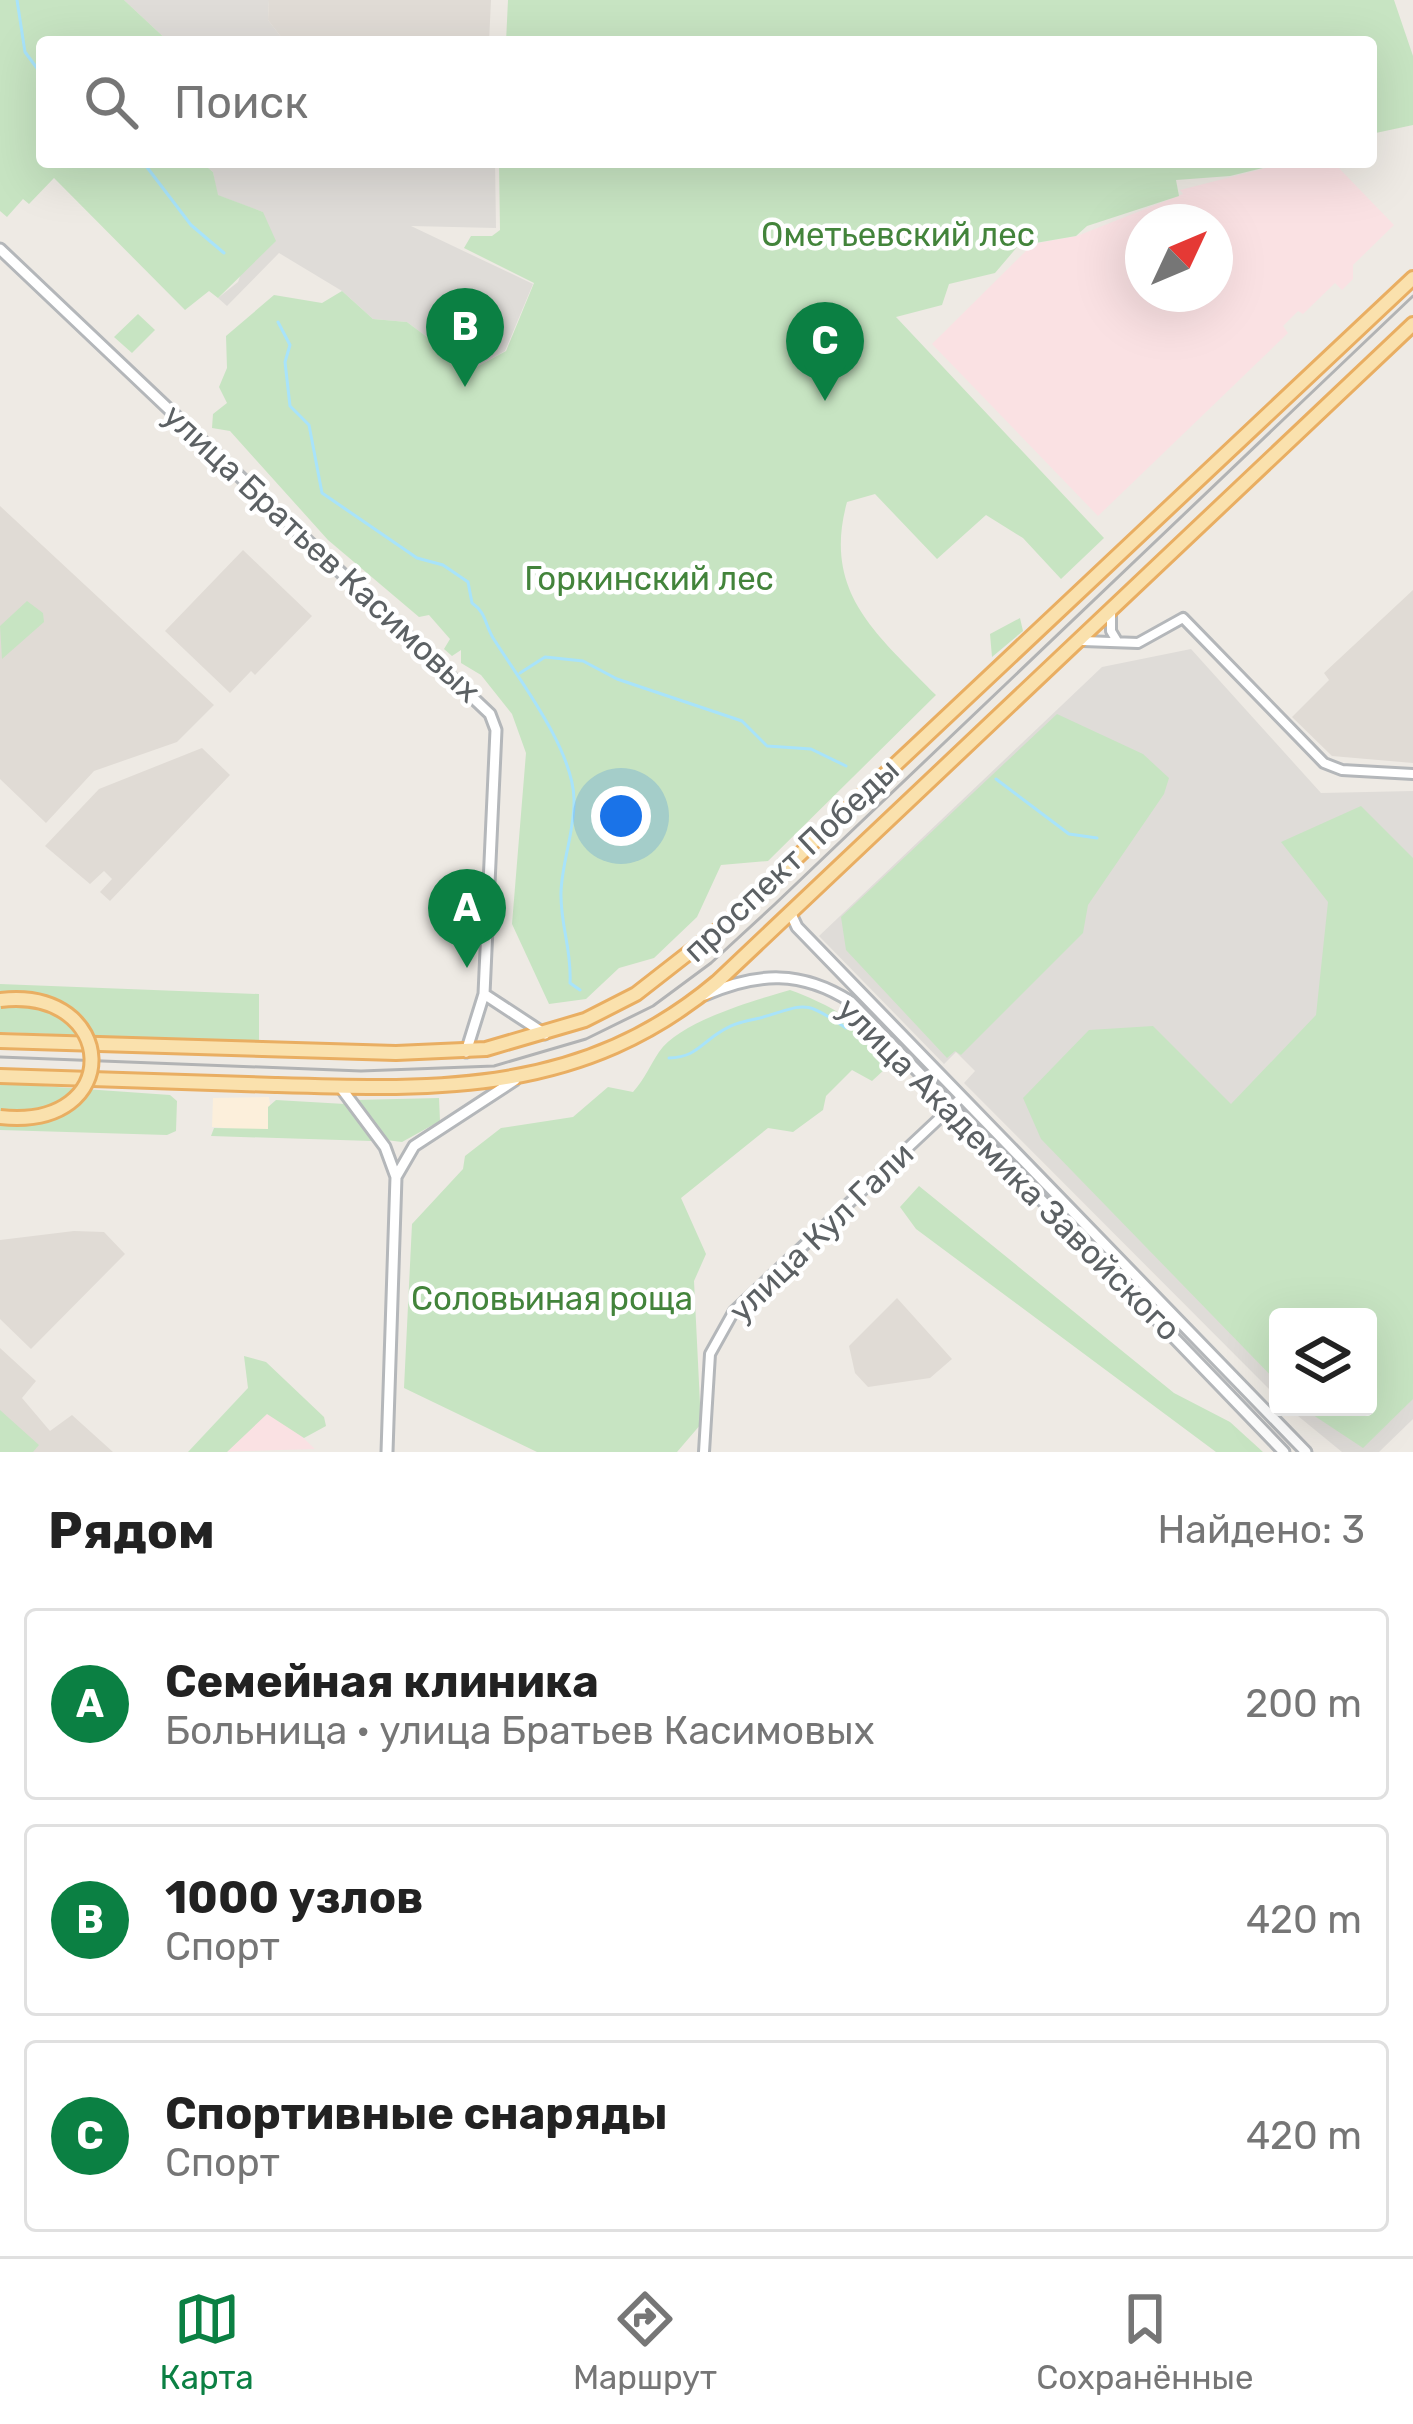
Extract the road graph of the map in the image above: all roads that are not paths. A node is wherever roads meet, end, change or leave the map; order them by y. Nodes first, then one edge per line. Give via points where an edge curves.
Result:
1 (0, 249) edge
2 (1413, 278) edge
3 (1413, 324) edge
4 (1111, 610) junction
5 (1078, 642) junction
6 (1118, 642) junction
7 (1413, 774) edge
8 (790, 912) junction
9 (484, 994) junction
10 (696, 999) junction
11 (0, 1000) edge
12 (545, 1034) junction
13 (0, 1041) edge
14 (466, 1052) junction
15 (0, 1076) edge
16 (516, 1079) junction
17 (341, 1088) junction
18 (956, 1103) junction
19 (0, 1117) edge
20 (396, 1177) junction
21 (1300, 1450) edge
22 (387, 1452) edge
23 (704, 1452) edge
24 (1284, 1452) edge

1 - 9 street, улица Братьев Касимовых via 490,714 496,730
2 - 12 main road, проспект Победы via 693,953 635,994
3 - 4 main road, проспект Победы
4 - 5 main road, проспект Победы
4 - 6 street
5 - 6 street
5 - 8 main road, проспект Победы
6 - 7 street via 1152,640 1183,618 1324,763
8 - 10 main road, проспект Победы
8 - 18 street, улица Академика Завойского
9 - 12 street
9 - 14 street, улица Братьев Касимовых
10 - 16 main road, проспект Победы via 595,1055
10 - 18 street, улица Академика Завойского via 772,976 828,987
11 - 19 main road, bridge via 36,1000 68,1012 87,1036 93,1067 80,1095 56,1114
12 - 14 main road, проспект Победы
13 - 14 main road, проспект Победы
15 - 17 main road, проспект Победы
16 - 17 main road, проспект Победы
16 - 20 street via 414,1146
17 - 20 street
18 - 21 street, улица Академика Завойского
18 - 23 street, улица Кул Гали via 734,1310 710,1354
18 - 24 street, улица Академика Завойского
20 - 22 street

